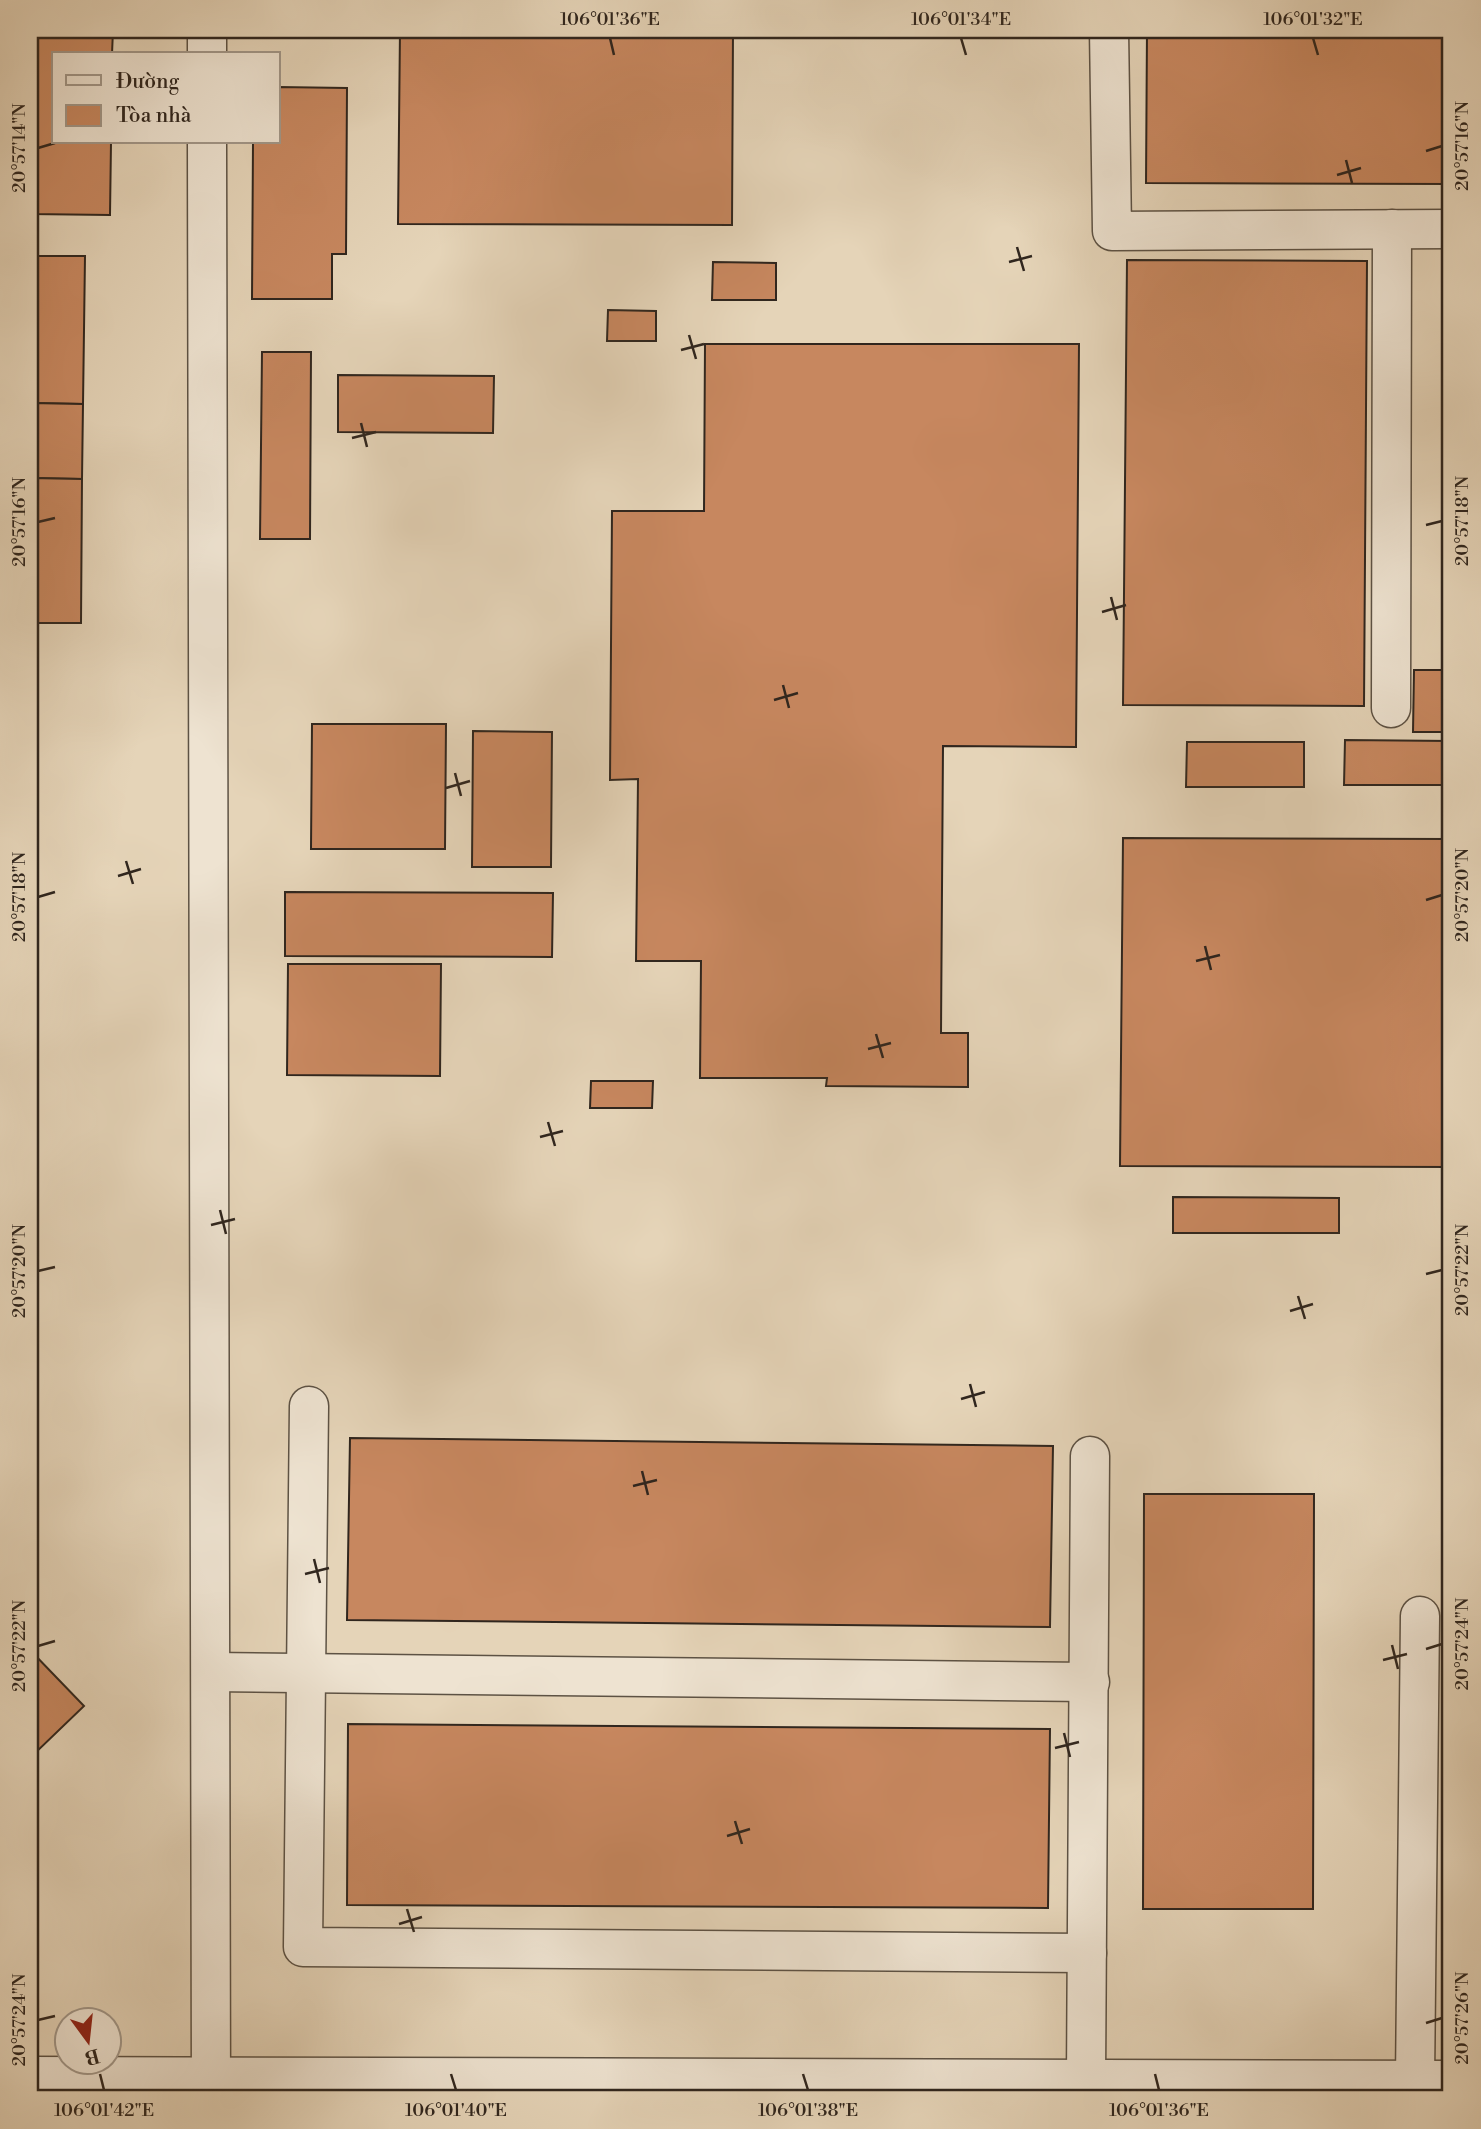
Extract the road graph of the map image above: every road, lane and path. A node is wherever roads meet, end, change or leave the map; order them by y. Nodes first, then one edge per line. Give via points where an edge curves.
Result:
1 (207, 30) edge
2 (1109, 30) edge
3 (207, 52) edge
4 (207, 144) edge
5 (1392, 229) junction
6 (1451, 229) edge
7 (1391, 708) dead end
8 (309, 1406) dead end
9 (1090, 1455) dead end
10 (1420, 1616) dead end
11 (211, 1672) junction
12 (306, 1674) junction
13 (1090, 1682) junction
14 (1087, 1953) junction
15 (30, 2076) edge
16 (1086, 2079) junction
17 (1433, 2080) edge
18 (211, 2088) edge
19 (698, 2089) edge

1 - 3 street
2 - 5 street via 1112,231
4 - 11 street
5 - 6 street
5 - 7 street
8 - 12 street
9 - 13 street
10 - 17 street
11 - 12 street
11 - 18 street
12 - 13 street
12 - 14 street via 303,1947
13 - 14 street
14 - 16 street
15 - 18 street
16 - 17 street
16 - 19 street
18 - 19 street

